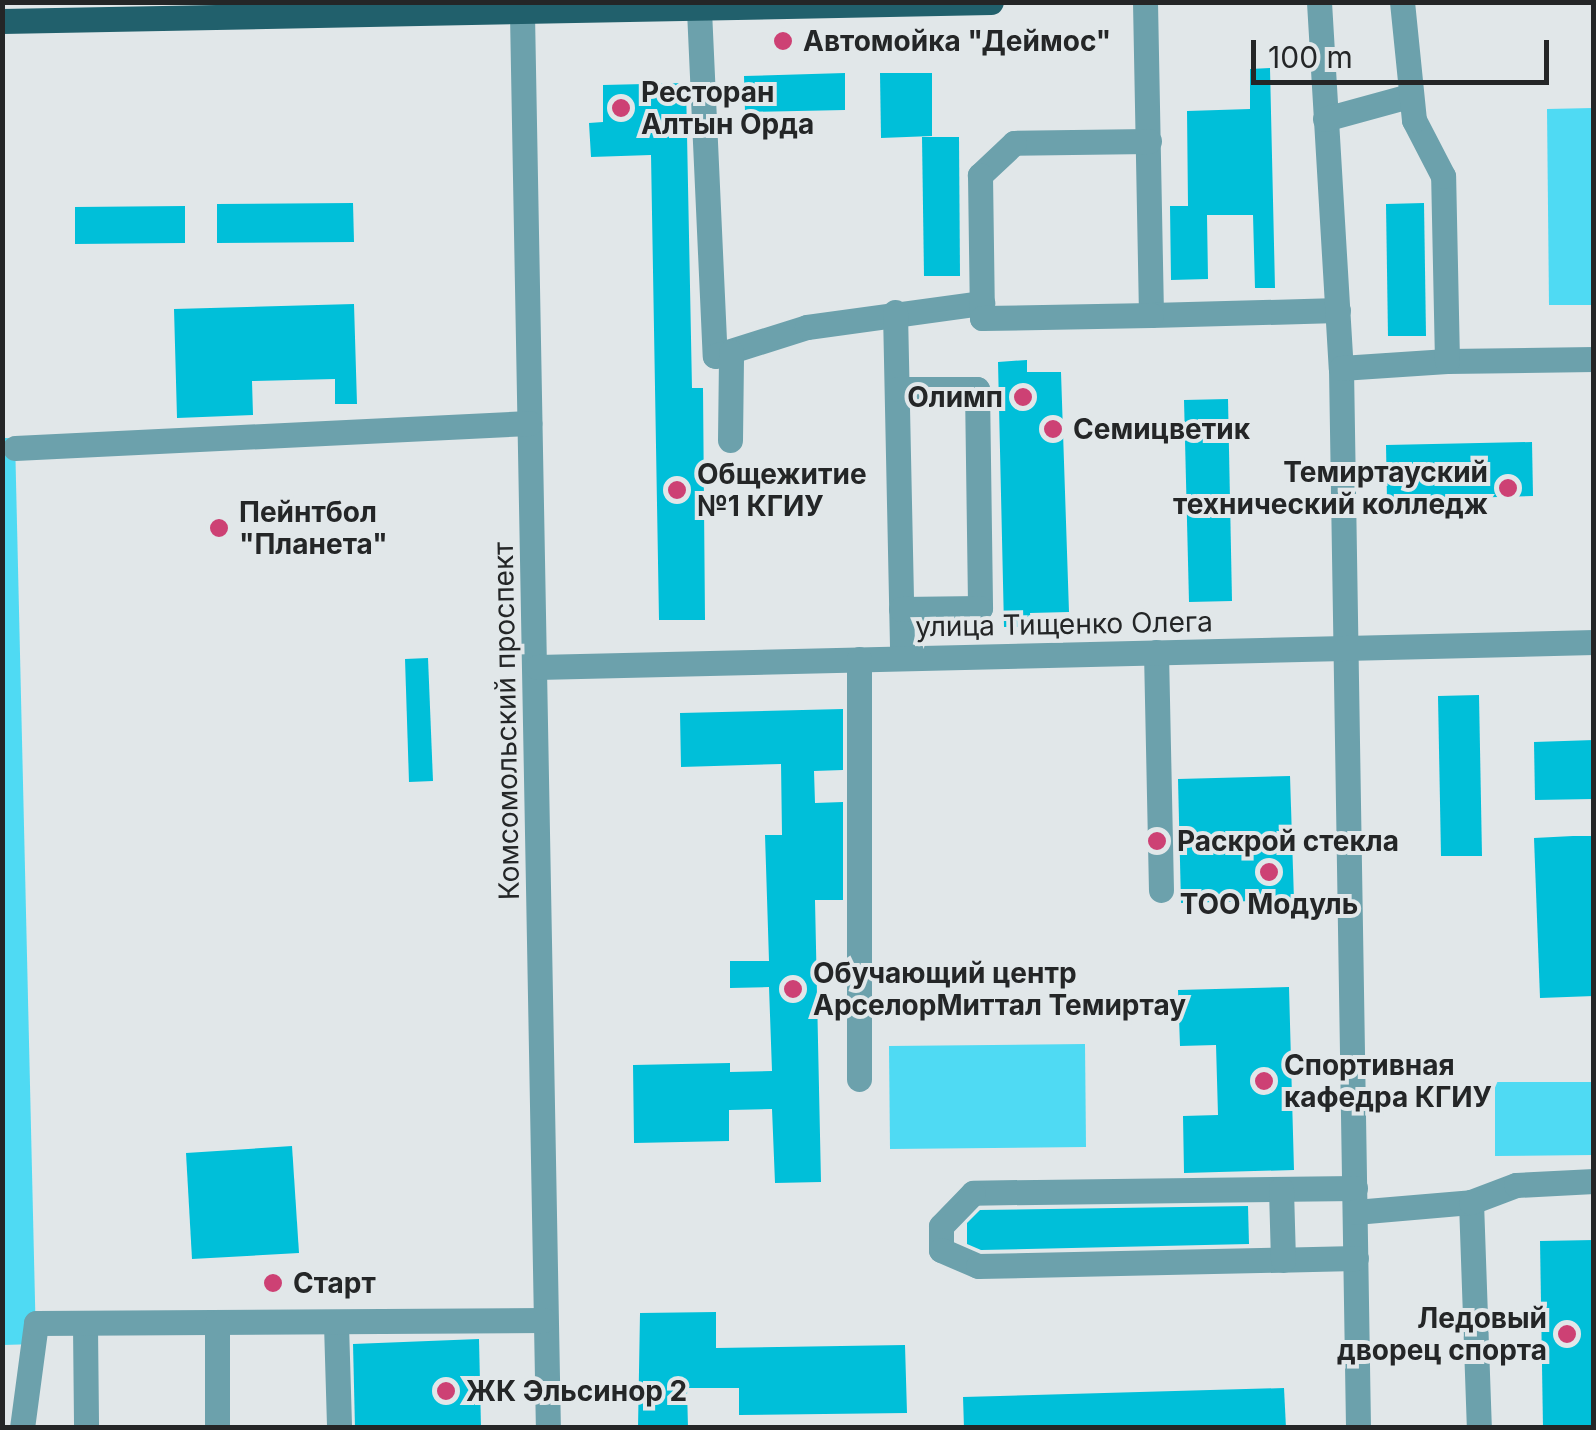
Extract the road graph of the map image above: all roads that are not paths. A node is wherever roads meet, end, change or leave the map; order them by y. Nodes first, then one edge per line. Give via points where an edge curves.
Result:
1 (991, 2) edge
2 (1145, 2) edge
3 (1318, 2) edge
4 (1402, 2) edge
5 (699, 10) junction
6 (522, 14) junction
7 (2, 22) edge
8 (1408, 96) junction
9 (1325, 119) junction
10 (1148, 141) junction
11 (982, 303) junction
12 (1338, 310) junction
13 (895, 312) junction
14 (1151, 315) junction
15 (731, 352) junction
16 (1594, 359) edge
17 (1447, 361) junction
18 (1341, 368) junction
19 (898, 388) junction
20 (529, 423) junction
21 (730, 440) dead end
22 (14, 448) dead end
23 (901, 609) junction
24 (1594, 642) edge
25 (1347, 648) junction
26 (1156, 652) junction
27 (902, 658) junction
28 (859, 659) junction
29 (537, 667) junction
30 (1162, 890) dead end
31 (859, 1079) dead end
32 (1594, 1181) edge
33 (1281, 1189) junction
34 (1355, 1200) junction
35 (1471, 1202) junction
36 (1356, 1258) junction
37 (1283, 1260) junction
38 (544, 1320) junction
39 (218, 1323) junction
40 (336, 1324) junction
41 (85, 1326) junction
42 (22, 1428) edge
43 (86, 1428) edge
44 (216, 1428) edge
45 (339, 1428) edge
46 (548, 1428) edge
47 (1358, 1428) edge
48 (1479, 1428) edge

1 - 5 main road
2 - 10 street
3 - 9 street
4 - 8 street
5 - 6 main road
5 - 15 street via 715,356
6 - 7 main road
6 - 20 street, Комсомольский проспект
8 - 9 street
8 - 17 street via 1443,176
9 - 12 street
10 - 11 street via 1014,143 980,174
10 - 14 street
11 - 13 street
11 - 14 street via 982,318
12 - 14 street
12 - 18 street
13 - 15 street via 807,327
13 - 19 street
15 - 21 street
16 - 17 street
17 - 18 street
18 - 25 street
19 - 23 street
19 - 23 street via 977,389 980,608
20 - 22 street
20 - 29 street, Комсомольский проспект
23 - 27 street
24 - 25 street, улица Тищенко Олега
25 - 26 street, улица Тищенко Олега
25 - 34 street
26 - 27 street, улица Тищенко Олега
26 - 30 street
27 - 28 street, улица Тищенко Олега
28 - 29 street, улица Тищенко Олега
28 - 31 street
29 - 38 street, Комсомольский проспект
32 - 35 street via 1516,1184
33 - 34 street
33 - 37 street
33 - 37 street via 973,1194 941,1226 940,1250 978,1266
34 - 35 street
34 - 36 street
35 - 48 street
36 - 37 street
36 - 47 street
38 - 40 street
38 - 46 street, Комсомольский проспект
39 - 40 street
39 - 41 street
39 - 44 street
40 - 45 street
41 - 42 street via 36,1323
41 - 43 street

